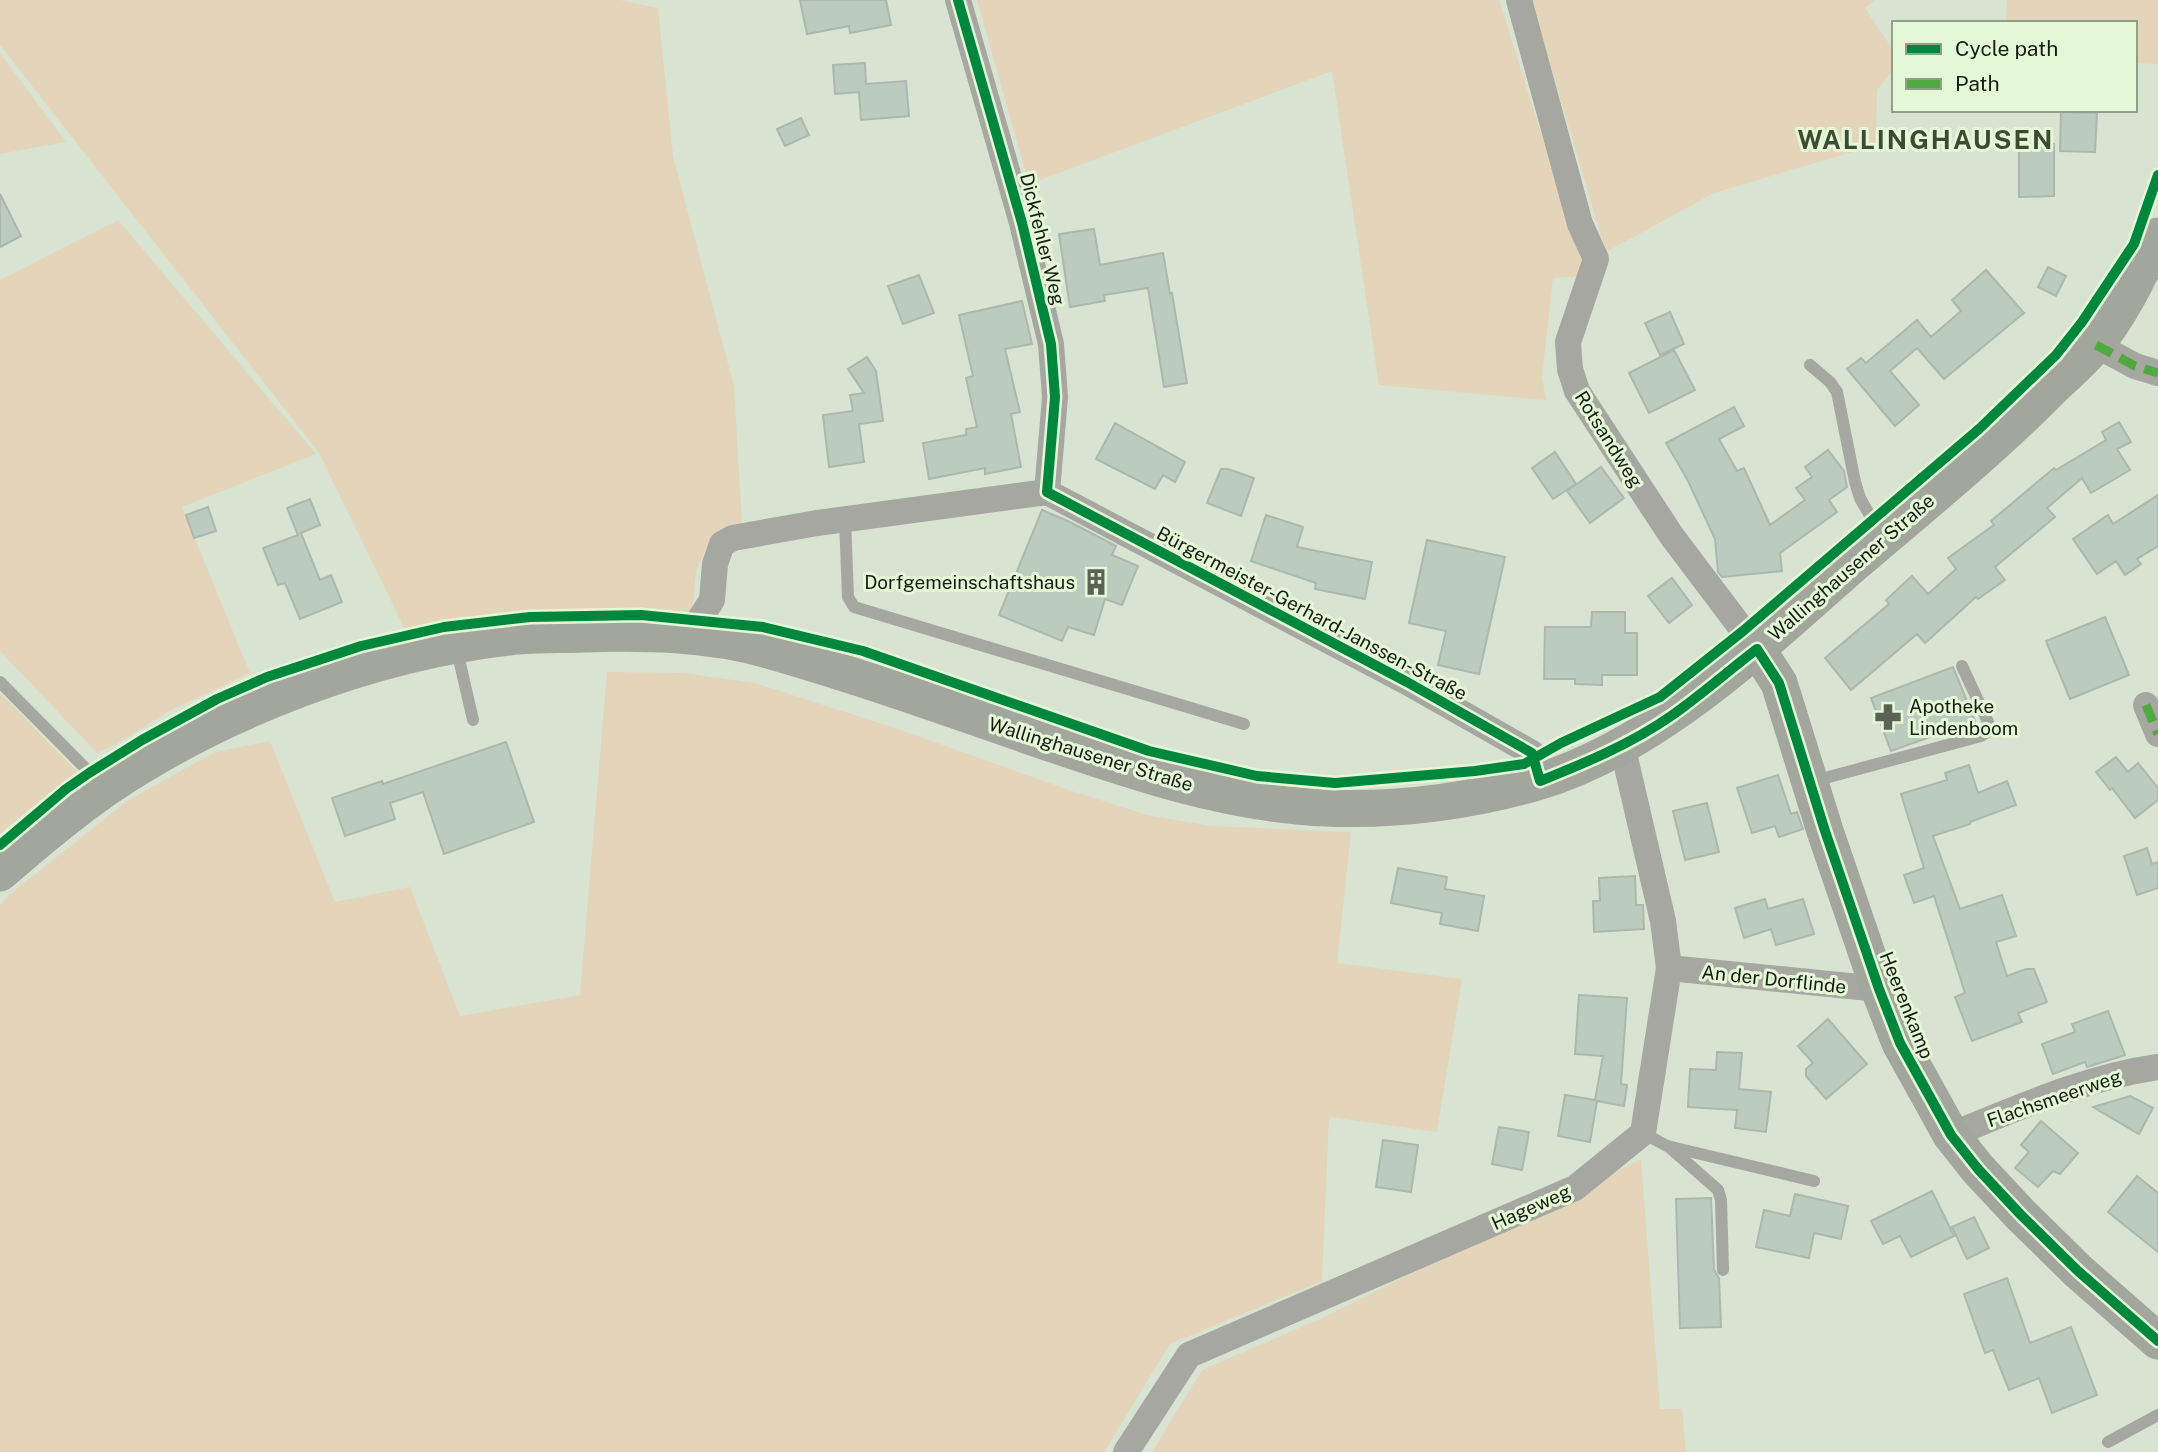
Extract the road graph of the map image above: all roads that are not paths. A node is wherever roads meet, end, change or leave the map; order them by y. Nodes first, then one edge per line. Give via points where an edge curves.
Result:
1 (958, 0) edge
2 (1519, 0) edge
3 (2158, 236) edge
4 (2096, 345) junction
5 (1810, 365) dead end
6 (2158, 373) edge
7 (1047, 492) junction
8 (845, 520) junction
9 (1883, 539) junction
10 (689, 636) junction
11 (456, 646) junction
12 (1757, 649) junction
13 (1962, 666) dead end
14 (0, 682) edge
15 (2146, 705) dead end
16 (473, 720) dead end
17 (1244, 723) dead end
18 (2158, 734) edge
19 (1622, 745) junction
20 (1540, 781) junction
21 (1810, 782) junction
22 (106, 789) junction
23 (0, 873) edge
24 (1669, 968) junction
25 (1879, 989) junction
26 (2158, 1067) edge
27 (1643, 1133) junction
28 (1951, 1135) junction
29 (1667, 1146) junction
30 (1814, 1181) dead end
31 (1723, 1269) dead end
32 (2158, 1341) edge
33 (2158, 1415) edge
34 (2108, 1442) dead end
35 (1126, 1452) edge

1 - 7 street, Dickfehler Weg via 1022,223 1051,344 1055,397
2 - 12 street, Rotsandweg via 1580,224 1596,259 1568,342 1577,391 1671,535
3 - 4 street, Wallinghausener Straße via 2123,305
4 - 6 street
4 - 9 street, Wallinghausener Straße via 2010,429
5 - 9 lane via 1837,392 1860,498
7 - 8 street
7 - 20 street, Bürgermeister-Gerhard-Janssen-Straße via 1532,753
8 - 10 street via 733,538 722,544 712,600
8 - 17 lane via 848,597 854,607
9 - 12 street, Wallinghausener Straße
10 - 11 street, Wallinghausener Straße via 511,636
10 - 20 street, Wallinghausener Straße via 760,647 1158,778 1267,803 1386,809 1458,802
11 - 16 lane
11 - 22 street, Wallinghausener Straße via 334,677 233,716
12 - 19 street, Wallinghausener Straße via 1670,716
12 - 21 street, Heerenkamp via 1779,683
13 - 21 lane via 1988,722 1987,732
14 - 22 lane
15 - 18 street
19 - 20 street, Wallinghausener Straße
19 - 24 street via 1663,921
21 - 25 street, Heerenkamp
22 - 23 street, Wallinghausener Straße
24 - 25 street, An der Dorflinde
24 - 27 street
25 - 28 street, Heerenkamp via 1900,1042
26 - 28 street, Flachsmeerweg via 2053,1094
27 - 29 lane
27 - 35 street, Hageweg via 1575,1188 1189,1355
28 - 32 street, Heerenkamp via 2021,1215
29 - 30 lane
29 - 31 lane via 1718,1190
33 - 34 lane

